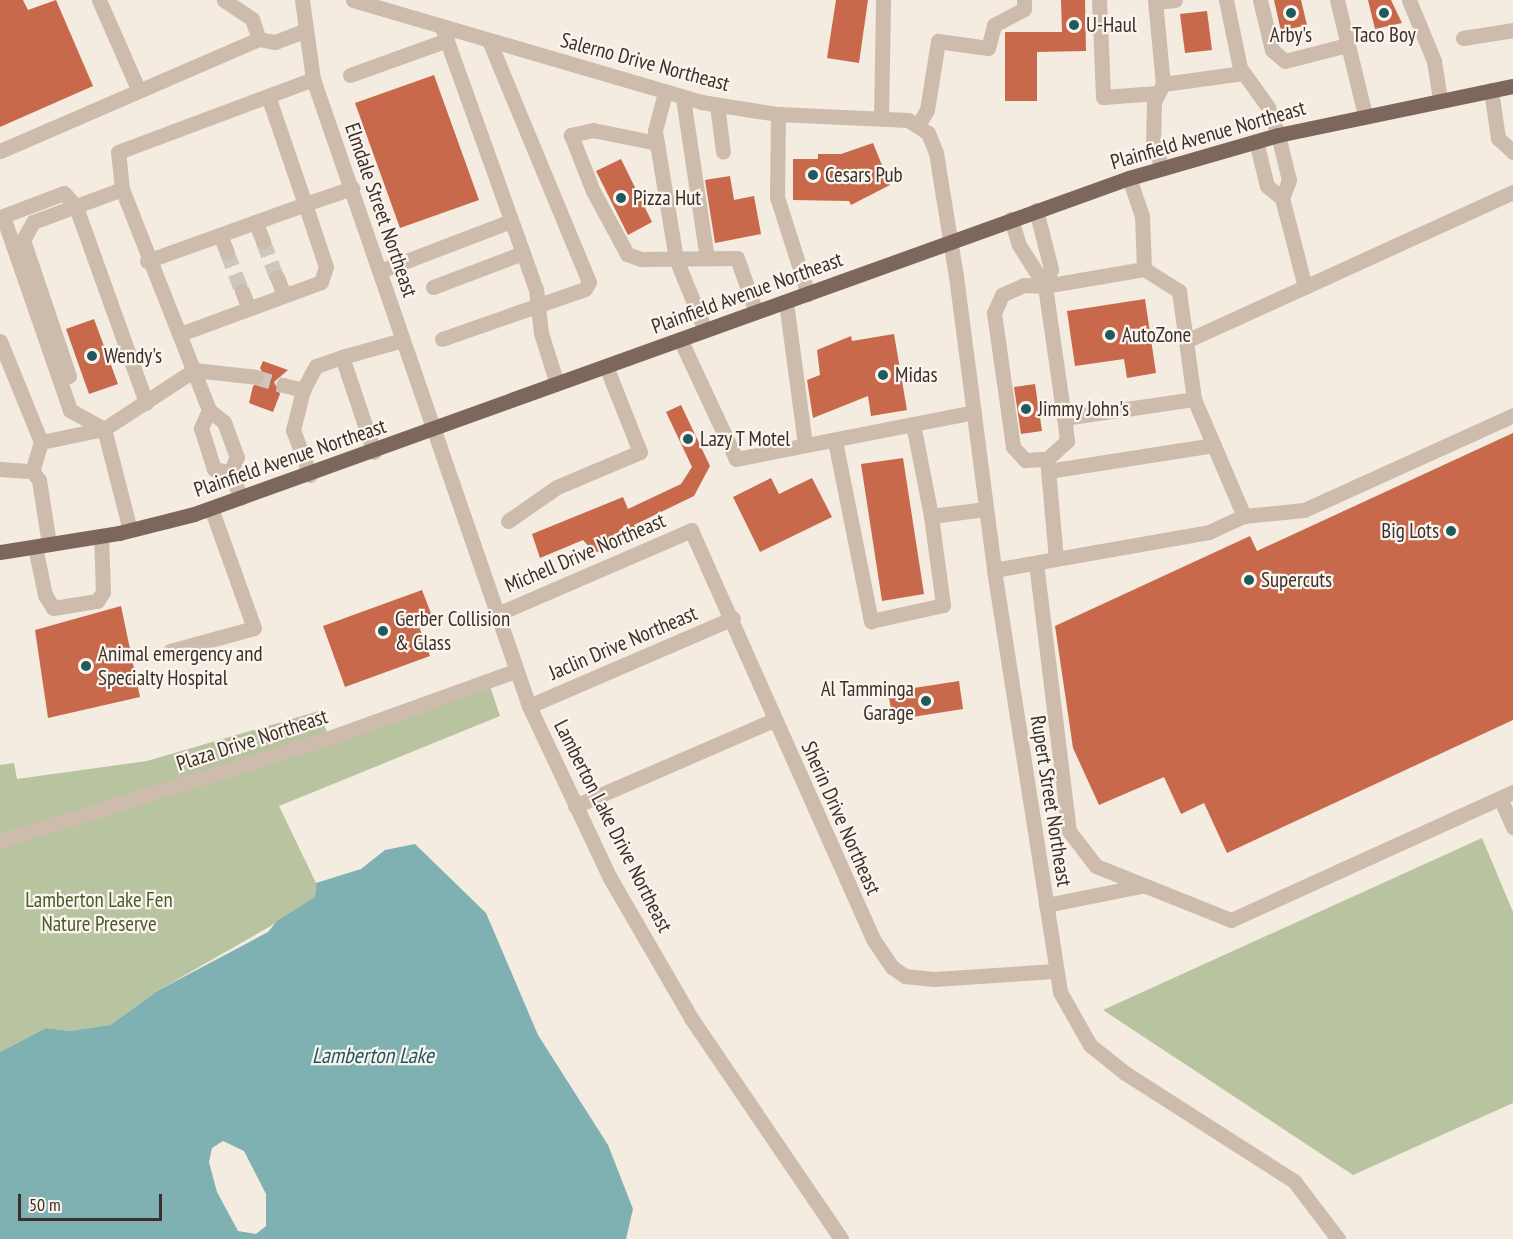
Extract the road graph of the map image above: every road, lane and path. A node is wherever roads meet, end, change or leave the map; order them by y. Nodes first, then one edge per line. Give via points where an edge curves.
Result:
1 (99, 0) edge
2 (224, 0) edge
3 (302, 0) edge
4 (353, 0) edge
5 (883, 0) edge
6 (1024, 0) edge
7 (1099, 0) edge
8 (1175, 0) edge
9 (1226, 0) edge
10 (1260, 0) edge
11 (1336, 0) edge
12 (1409, 0) edge
13 (1156, 1) edge
14 (1513, 30) edge
15 (303, 31) junction
16 (444, 33) junction
17 (1463, 38) dead end
18 (259, 39) junction
19 (489, 40) junction
20 (1347, 45) junction
21 (1243, 73) junction
22 (350, 75) dead end
23 (313, 79) junction
24 (1513, 86) edge
25 (1161, 88) junction
26 (1491, 90) junction
27 (139, 91) junction
28 (665, 93) junction
29 (267, 96) junction
30 (683, 98) junction
31 (1440, 98) junction
32 (717, 105) junction
33 (778, 114) junction
34 (1365, 115) junction
35 (881, 118) junction
36 (918, 125) junction
37 (1278, 135) junction
38 (1256, 141) junction
39 (657, 143) junction
40 (0, 151) edge
41 (723, 152) dead end
42 (1513, 152) edge
43 (1161, 168) junction
44 (1128, 178) junction
45 (352, 188) junction
46 (122, 189) junction
47 (1513, 192) edge
48 (1282, 198) junction
49 (305, 204) junction
50 (76, 207) junction
51 (1036, 210) junction
52 (1011, 219) junction
53 (511, 221) junction
54 (255, 222) junction
55 (220, 235) junction
56 (950, 240) junction
57 (263, 241) tunnel mouth
58 (227, 252) tunnel mouth
59 (523, 253) junction
60 (707, 258) junction
61 (676, 259) junction
62 (147, 261) junction
63 (1144, 269) junction
64 (380, 271) junction
65 (277, 278) tunnel mouth
66 (1045, 286) junction
67 (433, 287) dead end
68 (1305, 287) junction
69 (242, 291) tunnel mouth
70 (808, 294) junction
71 (284, 295) junction
72 (786, 302) junction
73 (540, 306) junction
74 (249, 308) junction
75 (756, 312) junction
76 (705, 330) junction
77 (180, 334) junction
78 (442, 339) dead end
79 (680, 339) junction
80 (403, 340) junction
81 (0, 341) edge
82 (1186, 341) junction
83 (342, 357) junction
84 (606, 366) junction
85 (194, 370) junction
86 (256, 377) tunnel mouth
87 (557, 384) junction
88 (283, 385) tunnel mouth
89 (303, 390) junction
90 (1194, 399) junction
91 (146, 403) junction
92 (70, 410) junction
93 (209, 410) junction
94 (974, 412) junction
95 (1513, 415) edge
96 (1064, 418) junction
97 (913, 424) junction
98 (104, 429) junction
99 (432, 430) junction
100 (835, 441) junction
101 (41, 442) junction
102 (805, 445) junction
103 (1214, 445) junction
104 (374, 452) junction
105 (1048, 465) junction
106 (0, 470) edge
107 (32, 471) junction
108 (230, 472) junction
109 (310, 475) junction
110 (241, 498) junction
111 (211, 508) junction
112 (986, 509) junction
113 (931, 516) junction
114 (1244, 516) junction
115 (508, 521) dead end
116 (130, 530) junction
117 (691, 531) joint
118 (101, 536) junction
119 (42, 545) junction
120 (0, 552) edge
121 (1056, 559) junction
122 (1036, 563) junction
123 (994, 570) junction
124 (495, 615) junction
125 (733, 618) junction
126 (170, 651) dead end
127 (515, 671) junction
128 (529, 706) junction
129 (774, 720) junction
130 (1506, 795) edge
131 (575, 806) junction
132 (1513, 827) edge
133 (0, 841) edge
134 (1141, 886) junction
135 (1046, 905) junction
136 (1055, 971) junction
137 (840, 1239) edge
138 (1338, 1239) edge

1 - 27 street
2 - 18 street via 252,19
3 - 15 street, Elmdale Street Northeast
4 - 16 street, Salerno Drive Northeast
5 - 35 street
6 - 36 street via 1024,9 994,25 988,48 938,41 927,110
7 - 25 street via 1103,97
8 - 13 street
9 - 21 street
10 - 20 street via 1272,50 1285,61
11 - 20 street
12 - 31 street via 1434,61
13 - 25 street
14 - 17 street
15 - 18 street via 275,42
15 - 23 street, Elmdale Street Northeast
16 - 19 street, Salerno Drive Northeast
16 - 22 street
16 - 53 street
18 - 27 street
19 - 28 street, Salerno Drive Northeast
19 - 73 street via 588,274 585,289
20 - 34 street
21 - 25 street
21 - 37 street via 1268,107
23 - 29 street
23 - 45 street, Elmdale Street Northeast
24 - 26 main road, Plainfield Avenue Northeast
25 - 43 street via 1153,142
26 - 31 main road, Plainfield Avenue Northeast
26 - 42 street via 1498,138
27 - 40 street
28 - 30 street, Salerno Drive Northeast
28 - 39 street via 655,131
29 - 46 street via 118,152
29 - 49 street
30 - 32 street, Salerno Drive Northeast
30 - 60 street
31 - 34 main road, Plainfield Avenue Northeast
32 - 33 street, Salerno Drive Northeast
32 - 41 street
33 - 35 street, Salerno Drive Northeast
33 - 70 street via 777,197
34 - 37 main road, Plainfield Avenue Northeast
35 - 36 street, Salerno Drive Northeast
36 - 56 street via 927,133 936,153
37 - 38 main road, Plainfield Avenue Northeast
37 - 48 street via 1289,180
38 - 43 main road, Plainfield Avenue Northeast
38 - 48 street via 1267,186
39 - 61 street
39 - 61 street via 593,130 571,135 593,191 627,254 641,259
43 - 44 main road, Plainfield Avenue Northeast
44 - 51 main road, Plainfield Avenue Northeast
44 - 63 street via 1142,216
45 - 49 street
45 - 64 street, Elmdale Street Northeast
46 - 50 street
46 - 62 street
47 - 68 street
48 - 68 street
49 - 54 street
49 - 71 street via 326,267 321,282
50 - 91 street
50 - 92 street via 33,222 23,240 74,391
50 - 92 street via 64,193 3,216
51 - 52 main road, Plainfield Avenue Northeast
51 - 66 street via 1051,268
52 - 56 main road, Plainfield Avenue Northeast
52 - 66 street via 1019,245
53 - 59 street
53 - 64 street
54 - 55 street
54 - 57 street
55 - 58 street
55 - 62 street
56 - 70 main road, Plainfield Avenue Northeast
56 - 94 street, Rupert Street Northeast
59 - 67 street
59 - 73 street
60 - 61 street
60 - 75 street via 737,258
61 - 76 street
62 - 77 street
63 - 66 street
63 - 82 street via 1179,291
64 - 80 street, Elmdale Street Northeast
65 - 71 street
66 - 96 street
66 - 105 street via 1009,289 996,302 994,313 1013,447 1025,459
68 - 82 street
69 - 74 street
70 - 72 main road, Plainfield Avenue Northeast
71 - 74 street
72 - 75 main road, Plainfield Avenue Northeast
72 - 102 street
73 - 78 street
73 - 87 street via 541,333
74 - 77 street
75 - 76 main road, Plainfield Avenue Northeast
76 - 79 main road, Plainfield Avenue Northeast
77 - 85 street
79 - 84 main road, Plainfield Avenue Northeast
79 - 102 street via 736,459
80 - 83 street
80 - 99 street, Elmdale Street Northeast
81 - 101 street
82 - 90 street
83 - 89 street via 316,366
83 - 104 street
84 - 87 main road, Plainfield Avenue Northeast
84 - 115 street via 640,452 557,487
85 - 86 street
85 - 91 street
85 - 93 street
87 - 99 main road, Plainfield Avenue Northeast
88 - 89 street
89 - 109 street via 293,430
90 - 96 street
90 - 103 street
91 - 98 street
92 - 98 street
93 - 108 street via 224,422 237,457
93 - 108 street via 201,428 214,469
94 - 97 street
94 - 112 street, Rupert Street Northeast
95 - 114 street via 1304,510
96 - 105 street via 1067,441
97 - 100 street
97 - 113 street
98 - 101 street
98 - 116 street
99 - 104 main road, Plainfield Avenue Northeast
99 - 124 street, Lamberton Lake Drive Northeast
100 - 102 street
100 - 113 street via 871,621 943,605
101 - 107 street
103 - 105 street
103 - 114 street
104 - 109 main road, Plainfield Avenue Northeast
105 - 121 street
106 - 107 street
107 - 119 street via 39,480
108 - 110 street
109 - 110 main road, Plainfield Avenue Northeast
110 - 111 main road, Plainfield Avenue Northeast
111 - 116 main road, Plainfield Avenue Northeast
111 - 126 street via 254,628
112 - 113 street
112 - 123 street, Rupert Street Northeast
114 - 121 street via 1209,532
116 - 118 main road, Plainfield Avenue Northeast
117 - 124 street, Michell Drive Northeast
117 - 125 street, Sherin Drive Northeast
118 - 119 main road, Plainfield Avenue Northeast
118 - 119 street via 103,592 97,601 53,608 45,595
119 - 120 main road, Plainfield Avenue Northeast
121 - 122 street
122 - 123 street
122 - 134 street via 1069,831 1096,866
123 - 135 street, Rupert Street Northeast
124 - 127 street, Lamberton Lake Drive Northeast
125 - 128 street, Jaclin Drive Northeast
125 - 129 street, Sherin Drive Northeast
127 - 128 street, Lamberton Lake Drive Northeast
127 - 133 street, Plaza Drive Northeast via 329,738
128 - 131 street, Lamberton Lake Drive Northeast
129 - 131 street
129 - 136 street, Sherin Drive Northeast via 873,939 892,967 905,976 934,979
130 - 132 street
130 - 134 street via 1231,920
131 - 137 street, Lamberton Lake Drive Northeast via 610,878 691,1018
134 - 135 street
135 - 136 street, Rupert Street Northeast
136 - 138 street, Rupert Street Northeast via 1060,992 1090,1045 1125,1073 1294,1181

